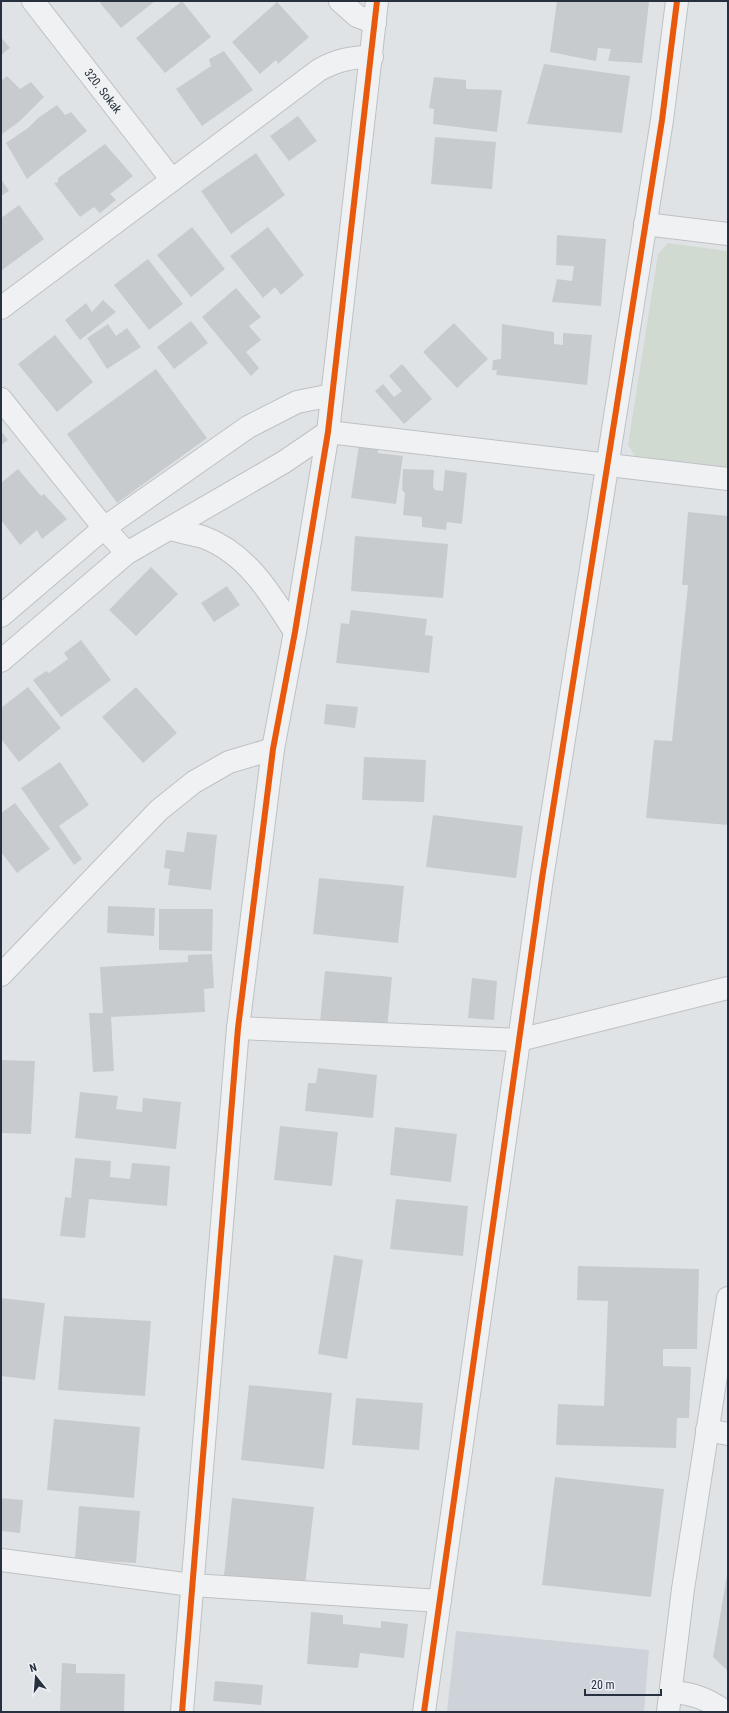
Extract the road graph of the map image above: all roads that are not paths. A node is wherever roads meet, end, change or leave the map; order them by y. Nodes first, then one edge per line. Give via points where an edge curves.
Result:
1 (33, 1) edge
2 (340, 1) edge
3 (377, 1) edge
4 (677, 1) edge
5 (375, 23) junction
6 (372, 57) junction
7 (172, 180) junction
8 (645, 224) junction
9 (728, 234) edge
10 (1, 308) edge
11 (332, 395) junction
12 (1, 399) edge
13 (328, 432) junction
14 (608, 466) junction
15 (728, 478) edge
16 (104, 528) junction
17 (170, 529) junction
18 (127, 553) junction
19 (1, 616) edge
20 (295, 632) junction
21 (1, 661) edge
22 (273, 749) junction
23 (1, 975) edge
24 (728, 988) edge
25 (238, 1028) junction
26 (519, 1040) junction
27 (728, 1298) edge
28 (718, 1432) edge
29 (1, 1560) edge
30 (192, 1585) junction
31 (440, 1602) junction
32 (669, 1702) edge
33 (182, 1712) edge
34 (424, 1712) edge
35 (726, 1712) edge

1 - 7 street, 320. Sokak
2 - 5 street via 357,16
3 - 5 street
4 - 8 street via 662,120
5 - 6 street
6 - 7 street via 353,57 319,70
6 - 11 street
7 - 10 street
8 - 9 street
8 - 14 street
11 - 13 street
11 - 16 street via 297,402 248,427
12 - 16 street
13 - 14 street
13 - 17 street via 284,462
13 - 20 street
14 - 15 street
14 - 26 street via 542,878
16 - 18 street
16 - 19 street
17 - 18 street
17 - 20 street via 203,538 227,549 248,566 269,590
18 - 21 street
20 - 22 street
22 - 23 street via 229,762 194,782 159,810
22 - 25 street
24 - 26 street
25 - 26 street
25 - 30 street
26 - 31 street
27 - 28 street
28 - 32 street via 683,1589
29 - 30 street
30 - 31 street
30 - 33 street
31 - 34 street
32 - 35 street via 695,1695

